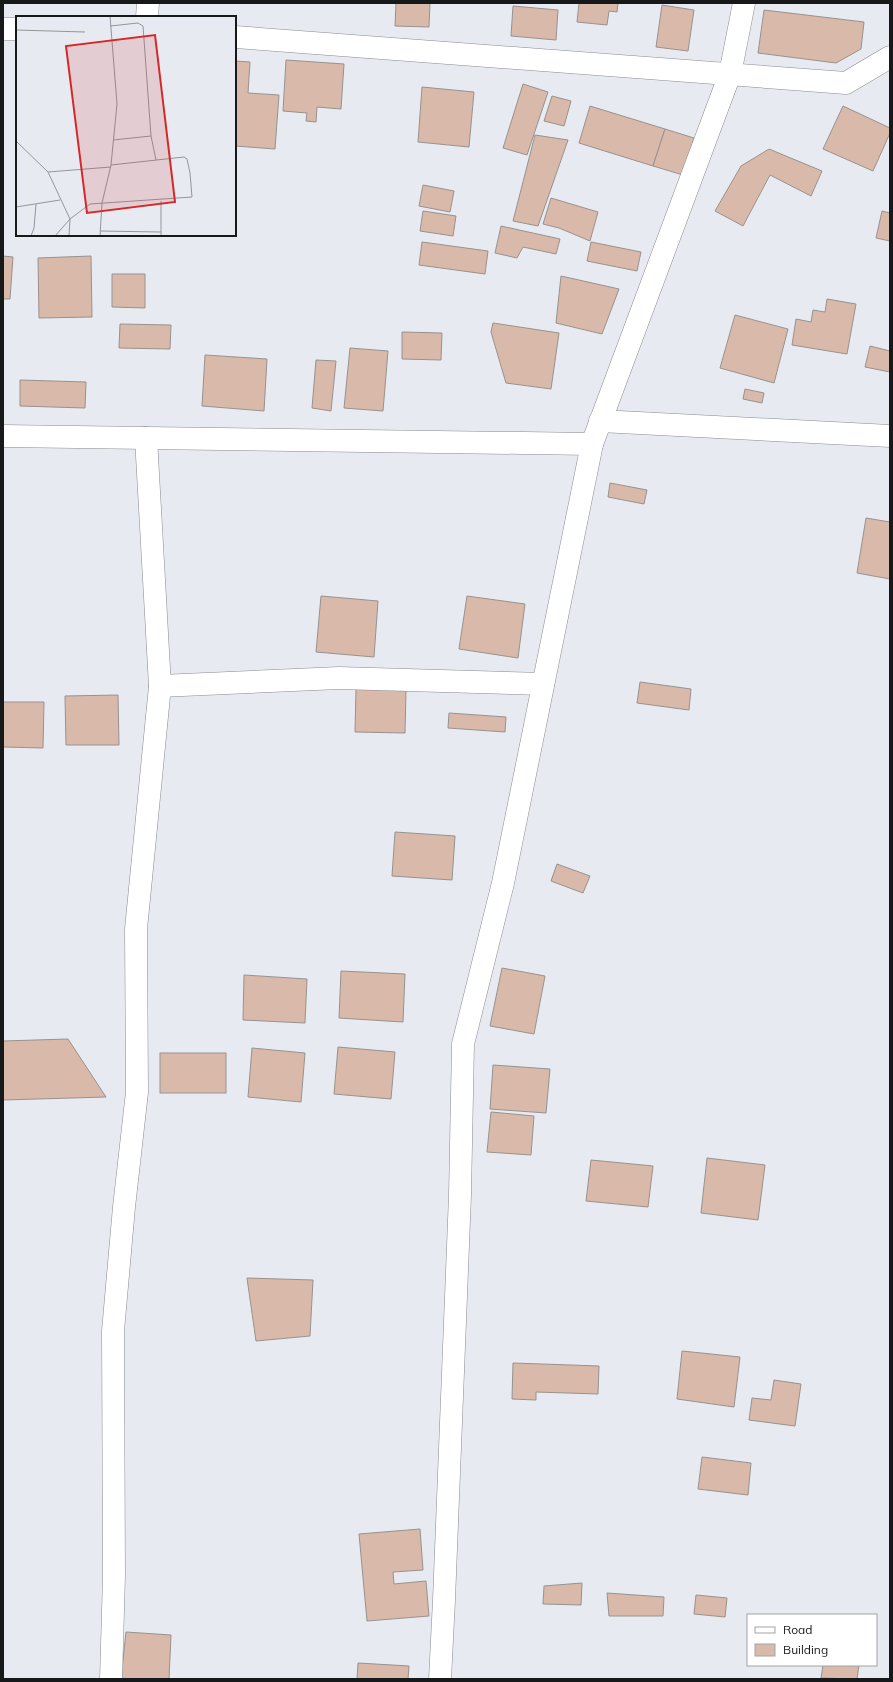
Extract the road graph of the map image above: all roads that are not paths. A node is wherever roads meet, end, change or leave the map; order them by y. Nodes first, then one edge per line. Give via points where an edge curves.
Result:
1 (148, 3) edge
2 (744, 3) edge
3 (147, 16) edge
4 (3, 29) edge
5 (16, 29) edge
6 (236, 37) edge
7 (890, 57) edge
8 (730, 74) junction
9 (600, 421) junction
10 (3, 436) edge
11 (890, 436) edge
12 (146, 438) junction
13 (592, 444) junction
14 (543, 684) junction
15 (160, 686) junction
16 (111, 1679) edge
17 (440, 1679) edge

1 - 3 street
2 - 8 street
4 - 5 street
6 - 8 street
7 - 8 street via 846,83
8 - 9 street
9 - 11 street
9 - 13 street
10 - 12 street
12 - 13 street
12 - 15 street
13 - 14 street
14 - 15 street via 339,678
14 - 17 street via 503,883 463,1044
15 - 16 street via 136,929 137,1092 113,1331 114,1576

